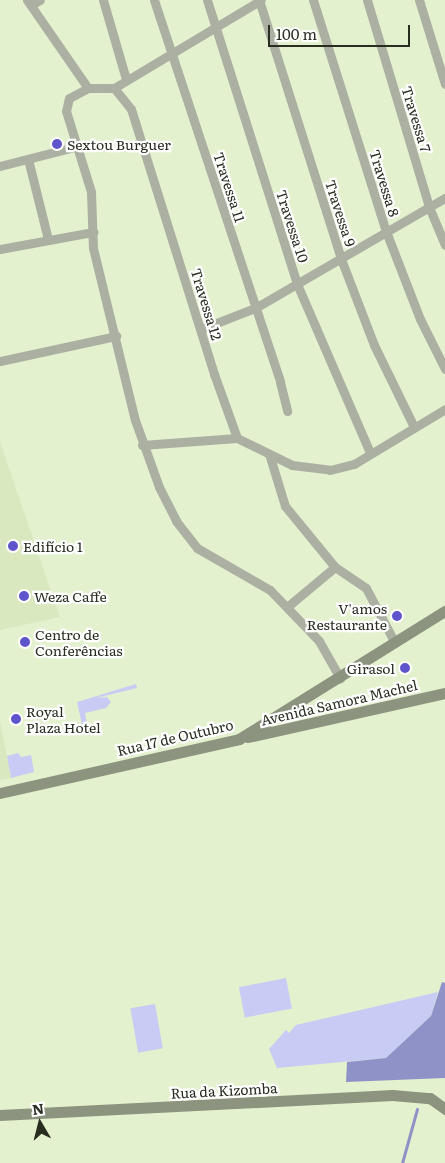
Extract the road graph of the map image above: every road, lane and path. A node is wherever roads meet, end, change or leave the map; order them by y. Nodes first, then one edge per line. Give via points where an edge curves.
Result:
1 (40, 0) edge
2 (103, 0) edge
3 (154, 0) edge
4 (207, 0) edge
5 (260, 0) edge
6 (314, 0) edge
7 (367, 0) edge
8 (418, 0) edge
9 (29, 2) edge
10 (215, 28) junction
11 (172, 55) junction
12 (126, 79) junction
13 (445, 84) edge
14 (88, 88) junction
15 (114, 88) junction
16 (74, 148) junction
17 (28, 159) junction
18 (0, 166) edge
19 (445, 198) edge
20 (429, 207) junction
21 (93, 232) junction
22 (386, 234) junction
23 (48, 239) junction
24 (445, 245) edge
25 (0, 249) edge
26 (341, 259) junction
27 (297, 284) junction
28 (255, 308) junction
29 (201, 329) junction
30 (116, 336) junction
31 (0, 361) edge
32 (445, 369) edge
33 (445, 409) edge
34 (287, 411) dead end
35 (414, 427) junction
36 (237, 438) junction
37 (142, 445) junction
38 (370, 453) junction
39 (270, 457) junction
40 (335, 566) junction
41 (287, 607) junction
42 (445, 611) edge
43 (395, 643) junction
44 (340, 678) junction
45 (445, 694) edge
46 (239, 739) junction
47 (0, 793) edge
48 (445, 1109) edge
49 (0, 1115) edge

1 - 9 street
2 - 12 street
3 - 11 street, Travessa 11
4 - 10 street, Travessa 10
5 - 10 street
5 - 26 street, Travessa 9
6 - 22 street, Travessa 8
7 - 20 street, Travessa 7
8 - 13 street
9 - 14 street
10 - 11 street
10 - 27 street, Travessa 10
11 - 12 street
11 - 28 street, Travessa 11
12 - 15 street
14 - 15 street
14 - 16 street via 69,98 66,104
15 - 29 street, Travessa 12 via 131,109
16 - 17 street
16 - 21 street via 91,192
17 - 18 street
17 - 23 street
19 - 20 street
20 - 22 street
20 - 24 street, Travessa 7
21 - 23 street
21 - 30 street via 93,248
22 - 26 street
22 - 32 street, Travessa 8 via 420,319
23 - 25 street
26 - 27 street
26 - 35 street, Travessa 9 via 374,345
27 - 28 street
27 - 38 street, Travessa 10
28 - 29 street
28 - 34 street, Travessa 11
29 - 36 street, Travessa 12
30 - 31 street
30 - 37 street
33 - 35 street
35 - 38 street
36 - 37 street
36 - 39 street
37 - 41 street via 167,506 192,542 253,578
38 - 39 street via 344,468 330,470 305,469
39 - 40 street via 285,506
40 - 41 street
40 - 43 street via 366,588
41 - 44 street via 319,641
42 - 43 main road, Rua 17 de Outubro
43 - 44 main road, Rua 17 de Outubro
44 - 46 main road, Rua 17 de Outubro
45 - 46 main road, Avenida Samora Machel
46 - 47 main road, Rua 17 de Outubro
48 - 49 main road, Rua da Kizomba via 430,1098 392,1095

